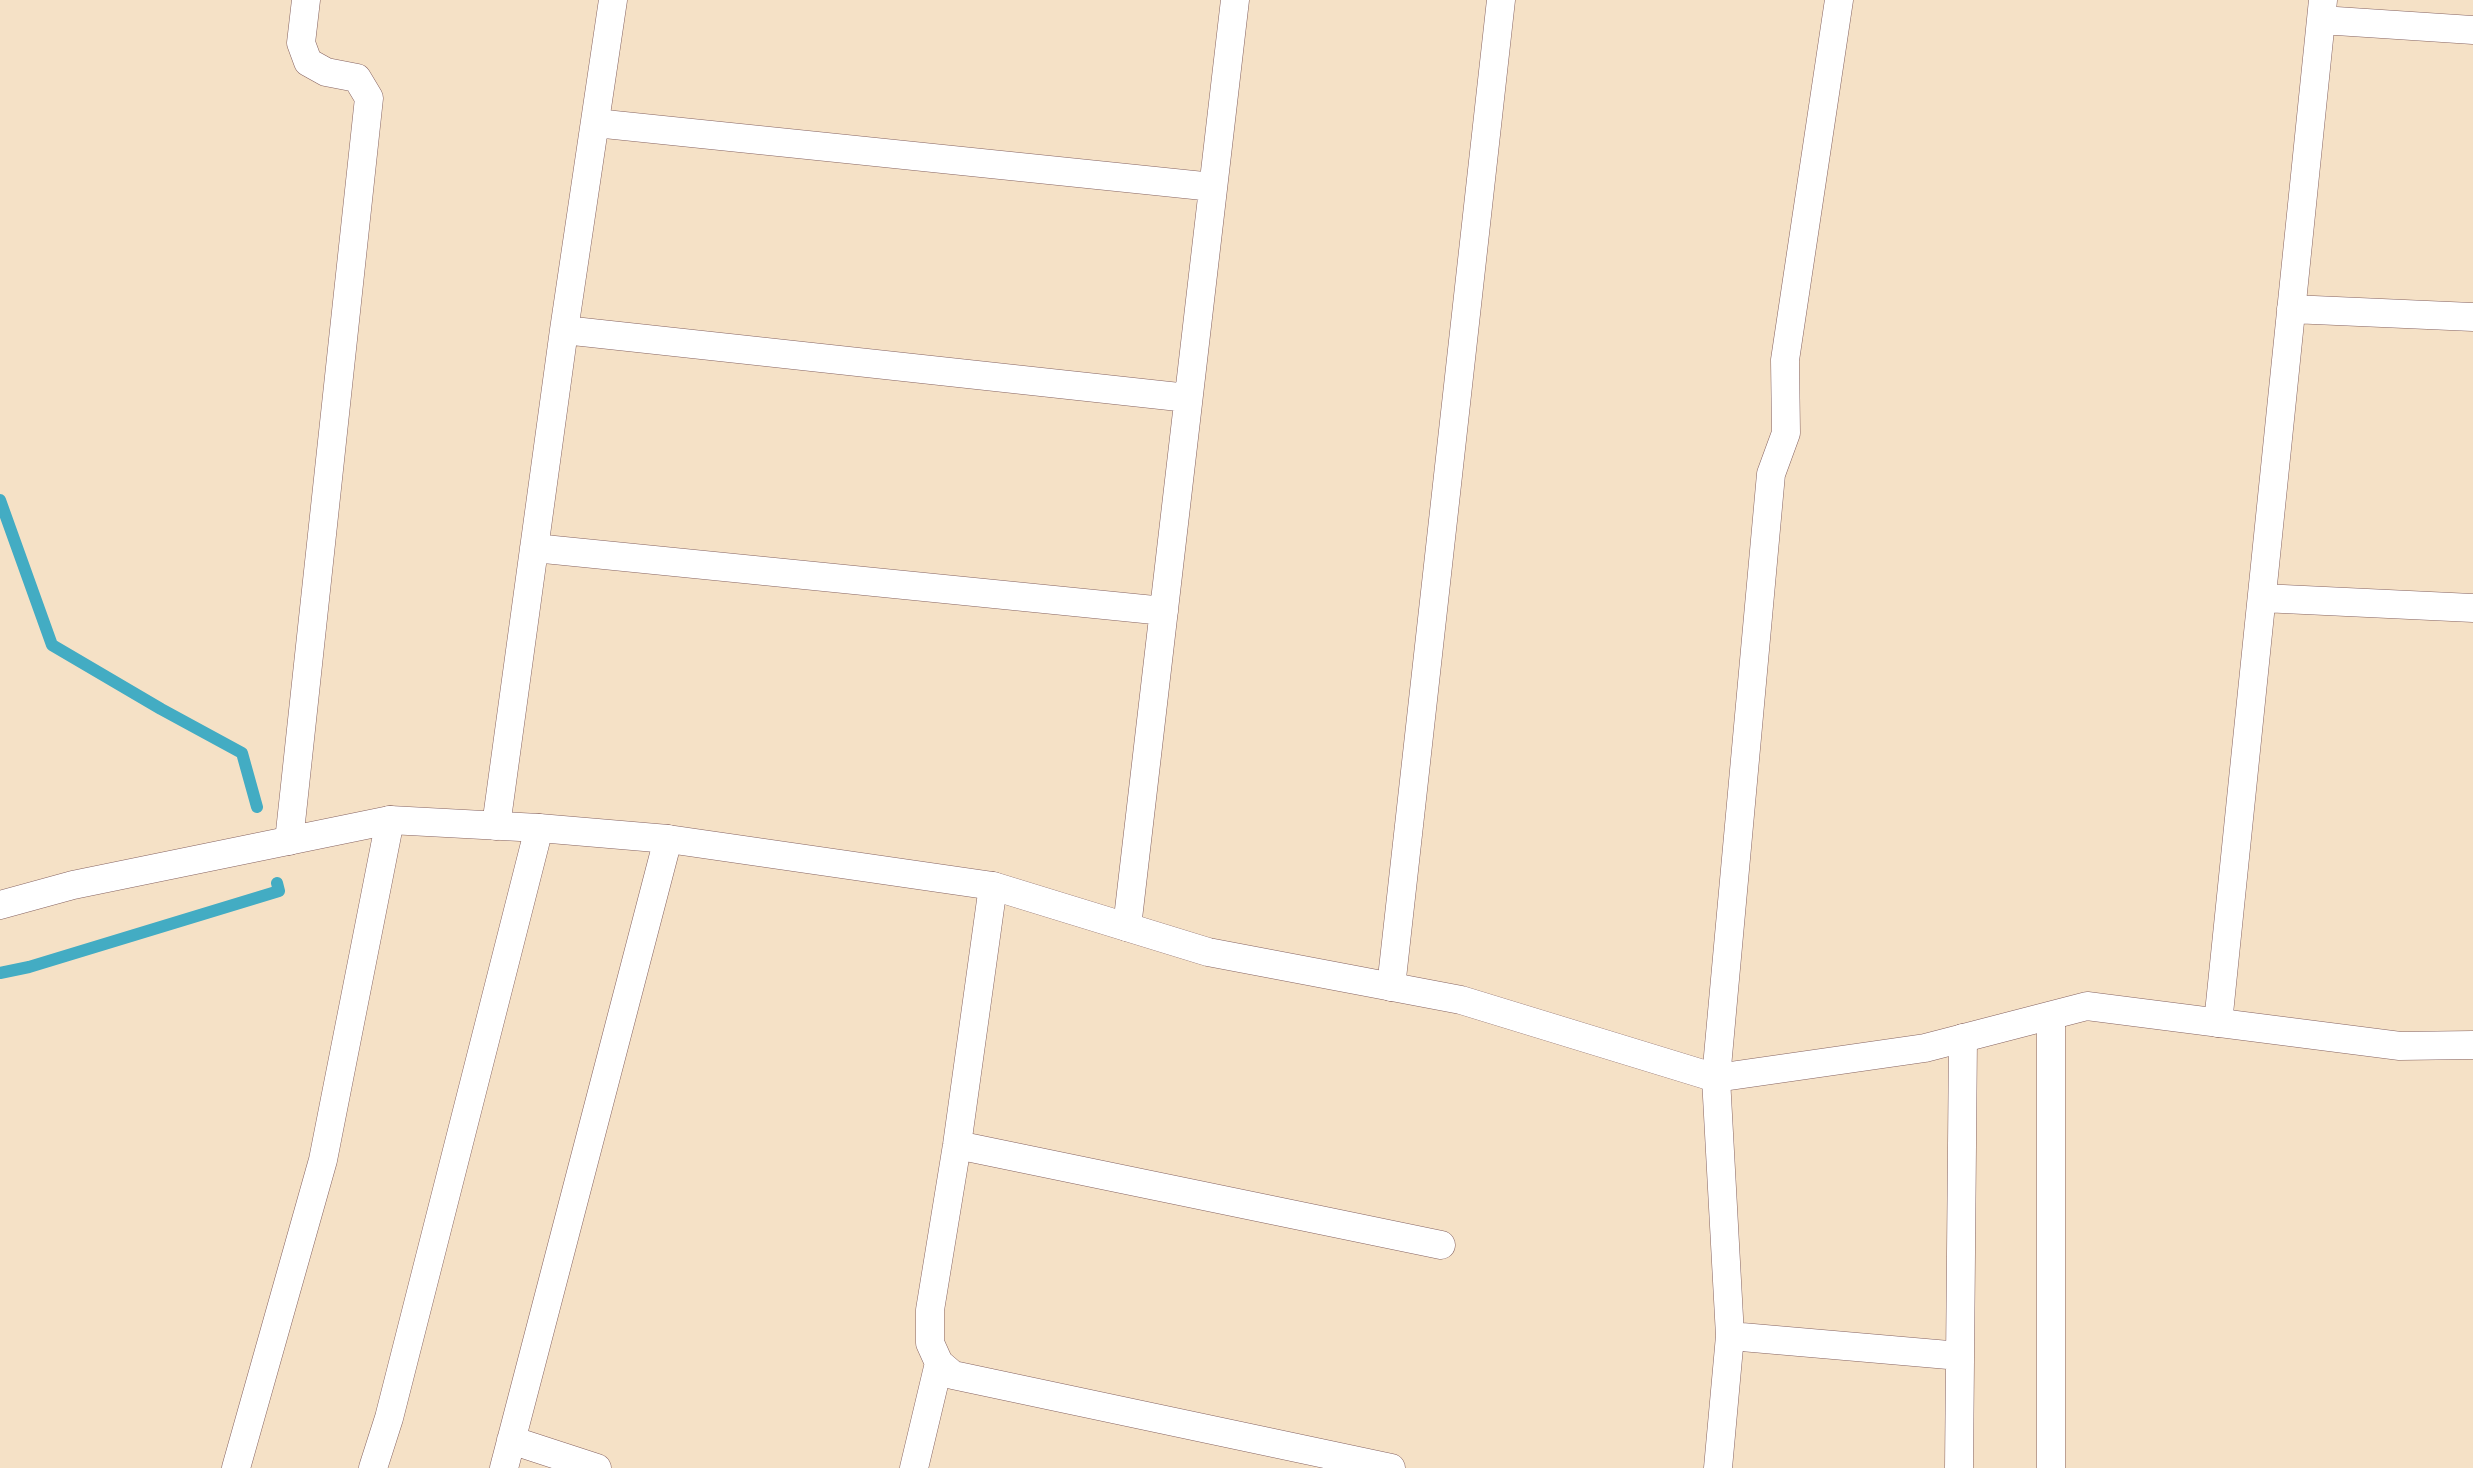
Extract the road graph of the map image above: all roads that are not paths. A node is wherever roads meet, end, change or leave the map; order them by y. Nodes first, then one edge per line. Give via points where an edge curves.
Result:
1 (306, 0) edge
2 (613, 0) edge
3 (1235, 0) edge
4 (1501, 0) edge
5 (1839, 0) edge
6 (2322, 10) edge
7 (2473, 30) edge
8 (595, 123) junction
9 (1213, 187) junction
10 (2291, 309) junction
11 (2473, 317) edge
12 (564, 330) junction
13 (1188, 398) junction
14 (534, 548) junction
15 (2262, 598) junction
16 (2473, 608) edge
17 (1164, 611) junction
18 (390, 820) junction
19 (496, 826) junction
20 (539, 828) junction
21 (668, 839) junction
22 (289, 841) junction
23 (994, 886) junction
24 (0, 905) edge
25 (1127, 927) junction
26 (1391, 987) junction
27 (2051, 1016) junction
28 (2218, 1023) junction
29 (1963, 1038) junction
30 (2473, 1045) edge
31 (1716, 1078) junction
32 (957, 1145) junction
33 (1441, 1245) dead end
34 (1730, 1336) junction
35 (1960, 1356) junction
36 (939, 1363) junction
37 (512, 1440) junction
38 (236, 1468) edge
39 (373, 1468) edge
40 (504, 1468) edge
41 (597, 1468) edge
42 (914, 1468) edge
43 (1391, 1468) edge
44 (1718, 1468) edge
45 (1959, 1468) edge
46 (2051, 1468) edge

1 - 22 street via 301,43 308,62 326,72 356,78 368,98
2 - 8 street
3 - 9 street
4 - 26 street
5 - 31 street via 1785,360 1786,433 1771,474
6 - 7 street
6 - 10 street
8 - 9 street
8 - 12 street
9 - 13 street
10 - 11 street
10 - 15 street
12 - 13 street
12 - 14 street
13 - 17 street
14 - 17 street
14 - 19 street
15 - 16 street
15 - 28 street
17 - 25 street
18 - 19 street
18 - 22 street
18 - 38 street via 323,1160
19 - 20 street
20 - 21 street
20 - 39 street via 392,1408
21 - 23 street
21 - 37 street
22 - 24 street via 73,885
23 - 25 street
23 - 32 street
25 - 26 street via 1208,952
26 - 31 street via 1461,1000
27 - 28 street via 2087,1006
27 - 29 street
27 - 46 street
28 - 30 street via 2400,1046
29 - 31 street via 1925,1048
29 - 35 street
31 - 34 street
32 - 33 street
32 - 36 street via 930,1310 930,1342
34 - 35 street
34 - 44 street
35 - 45 street
36 - 42 street
36 - 43 street via 953,1374
37 - 40 street
37 - 41 street

